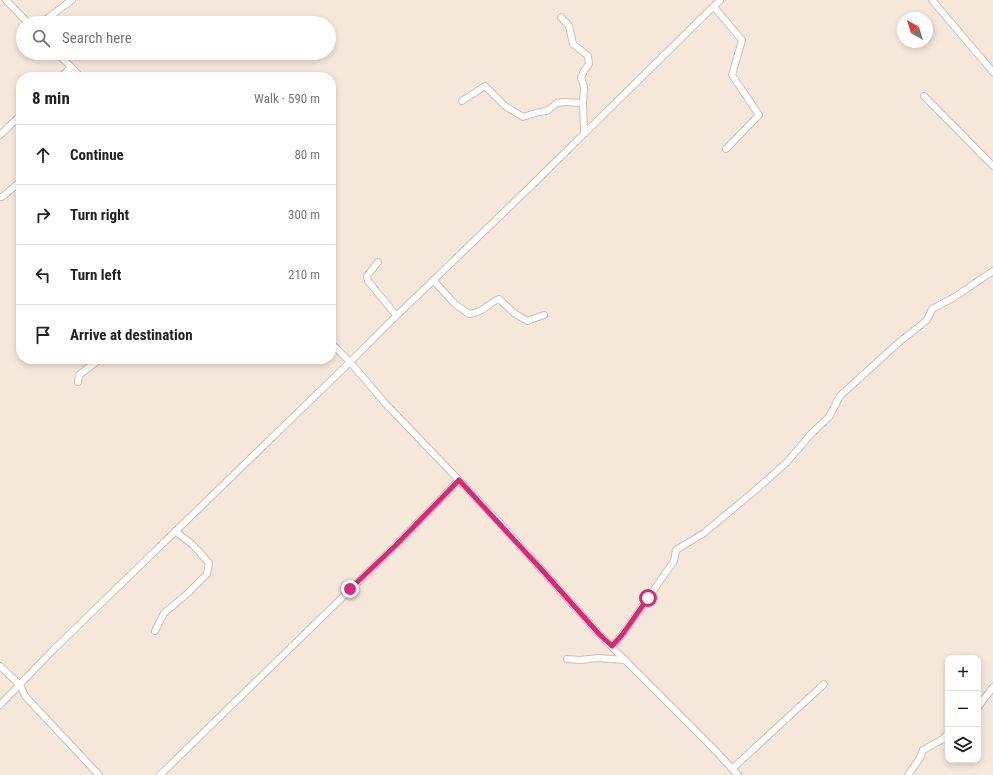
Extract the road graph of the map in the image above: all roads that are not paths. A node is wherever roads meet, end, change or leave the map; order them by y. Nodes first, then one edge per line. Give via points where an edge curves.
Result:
1 (6, 0) edge
2 (72, 0) edge
3 (720, 0) edge
4 (932, 0) edge
5 (66, 2) edge
6 (714, 7) junction
7 (21, 16) edge
8 (49, 16) edge
9 (561, 17) dead end
10 (64, 60) edge
11 (71, 67) junction
12 (66, 72) edge
13 (76, 72) edge
14 (993, 72) edge
15 (924, 96) dead end
16 (462, 101) dead end
17 (583, 103) junction
18 (16, 120) edge
19 (16, 123) edge
20 (12, 124) junction
21 (584, 133) junction
22 (0, 135) edge
23 (726, 149) dead end
24 (993, 166) edge
25 (16, 185) edge
26 (0, 197) edge
27 (378, 262) dead end
28 (993, 271) edge
29 (433, 280) junction
30 (396, 315) junction
31 (544, 315) dead end
32 (336, 348) edge
33 (350, 362) junction
34 (94, 364) edge
35 (78, 382) dead end
36 (459, 480) junction
37 (175, 531) junction
38 (155, 631) dead end
39 (612, 646) junction
40 (567, 659) dead end
41 (625, 660) junction
42 (0, 666) edge
43 (824, 684) dead end
44 (20, 685) junction
45 (993, 687) edge
46 (981, 702) edge
47 (0, 705) edge
48 (945, 737) edge
49 (732, 768) junction
50 (99, 775) edge
51 (160, 775) edge
52 (738, 775) edge
53 (908, 775) edge

1 - 7 street
2 - 5 street
3 - 6 street
4 - 14 street
5 - 8 street
6 - 21 street
6 - 23 street via 742,40 732,75 759,115
9 - 17 street via 569,26 573,44 588,56 589,64 581,78 584,87
10 - 11 street
11 - 12 street
11 - 13 street
15 - 24 street
16 - 17 street via 485,86 505,106 523,117 547,111 557,102
17 - 21 street
18 - 20 street
19 - 20 street
20 - 22 street
21 - 29 street
25 - 26 street
27 - 30 street via 367,276 368,281
28 - 39 street via 932,309 927,320 840,396 829,417 787,462 704,534 676,550 674,561
29 - 30 street
29 - 31 street via 455,304 469,314 483,310 499,299 527,321
30 - 33 street
32 - 33 street
33 - 36 street via 385,403
33 - 37 street
34 - 35 street via 80,375
36 - 39 street
36 - 51 street via 396,545
37 - 38 street via 209,563 207,574 164,613
37 - 44 street via 52,650
39 - 41 street
40 - 41 street
41 - 49 street
42 - 44 street
43 - 49 street
44 - 47 street
44 - 50 street via 25,696
45 - 46 street
48 - 53 street via 923,750
49 - 52 street

